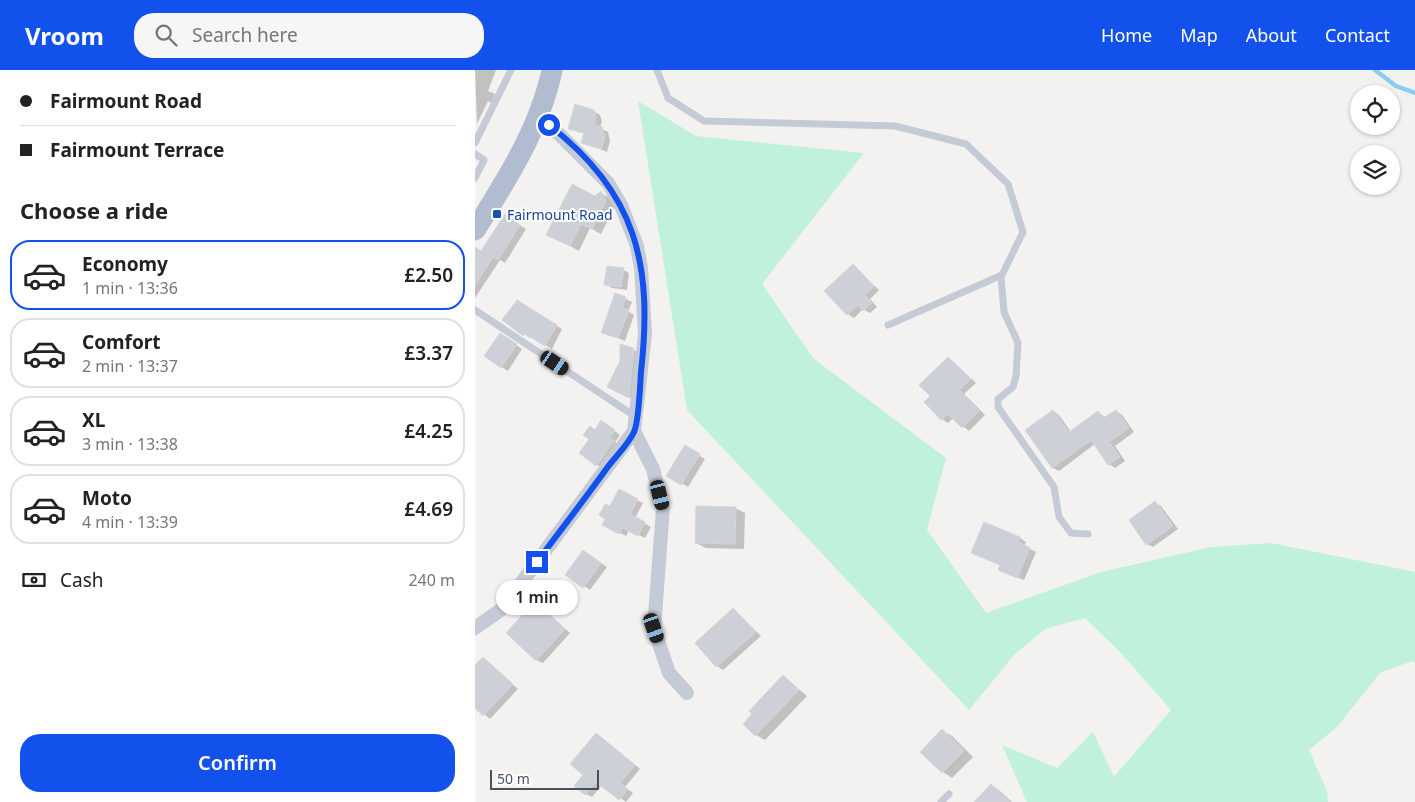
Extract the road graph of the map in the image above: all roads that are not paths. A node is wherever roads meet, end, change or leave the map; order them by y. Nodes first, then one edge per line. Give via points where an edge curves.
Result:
1 (511, 70) edge
2 (552, 70) edge
3 (657, 70) edge
4 (536, 119) junction
5 (475, 143) edge
6 (475, 154) edge
7 (475, 178) edge
8 (475, 230) edge
9 (1002, 275) junction
10 (475, 310) edge
11 (888, 325) dead end
12 (636, 417) junction
13 (634, 431) junction
14 (1088, 534) dead end
15 (475, 628) edge
16 (687, 693) dead end
17 (949, 794) dead end
18 (941, 802) edge

1 - 5 lane
2 - 4 main road
3 - 9 lane via 668,98 703,121 895,126 966,144 1008,184 1023,232
4 - 8 main road via 521,152
4 - 12 street via 559,134 595,167 608,183 631,227 641,268 645,334
6 - 7 lane via 484,160
9 - 11 lane
9 - 14 lane via 1004,312 1018,343 1013,387 998,399 999,407 1054,487 1059,517 1071,533
10 - 12 lane
12 - 13 street
13 - 15 street via 591,482 502,609
13 - 16 street via 653,469 663,508 654,628 669,673
17 - 18 lane

